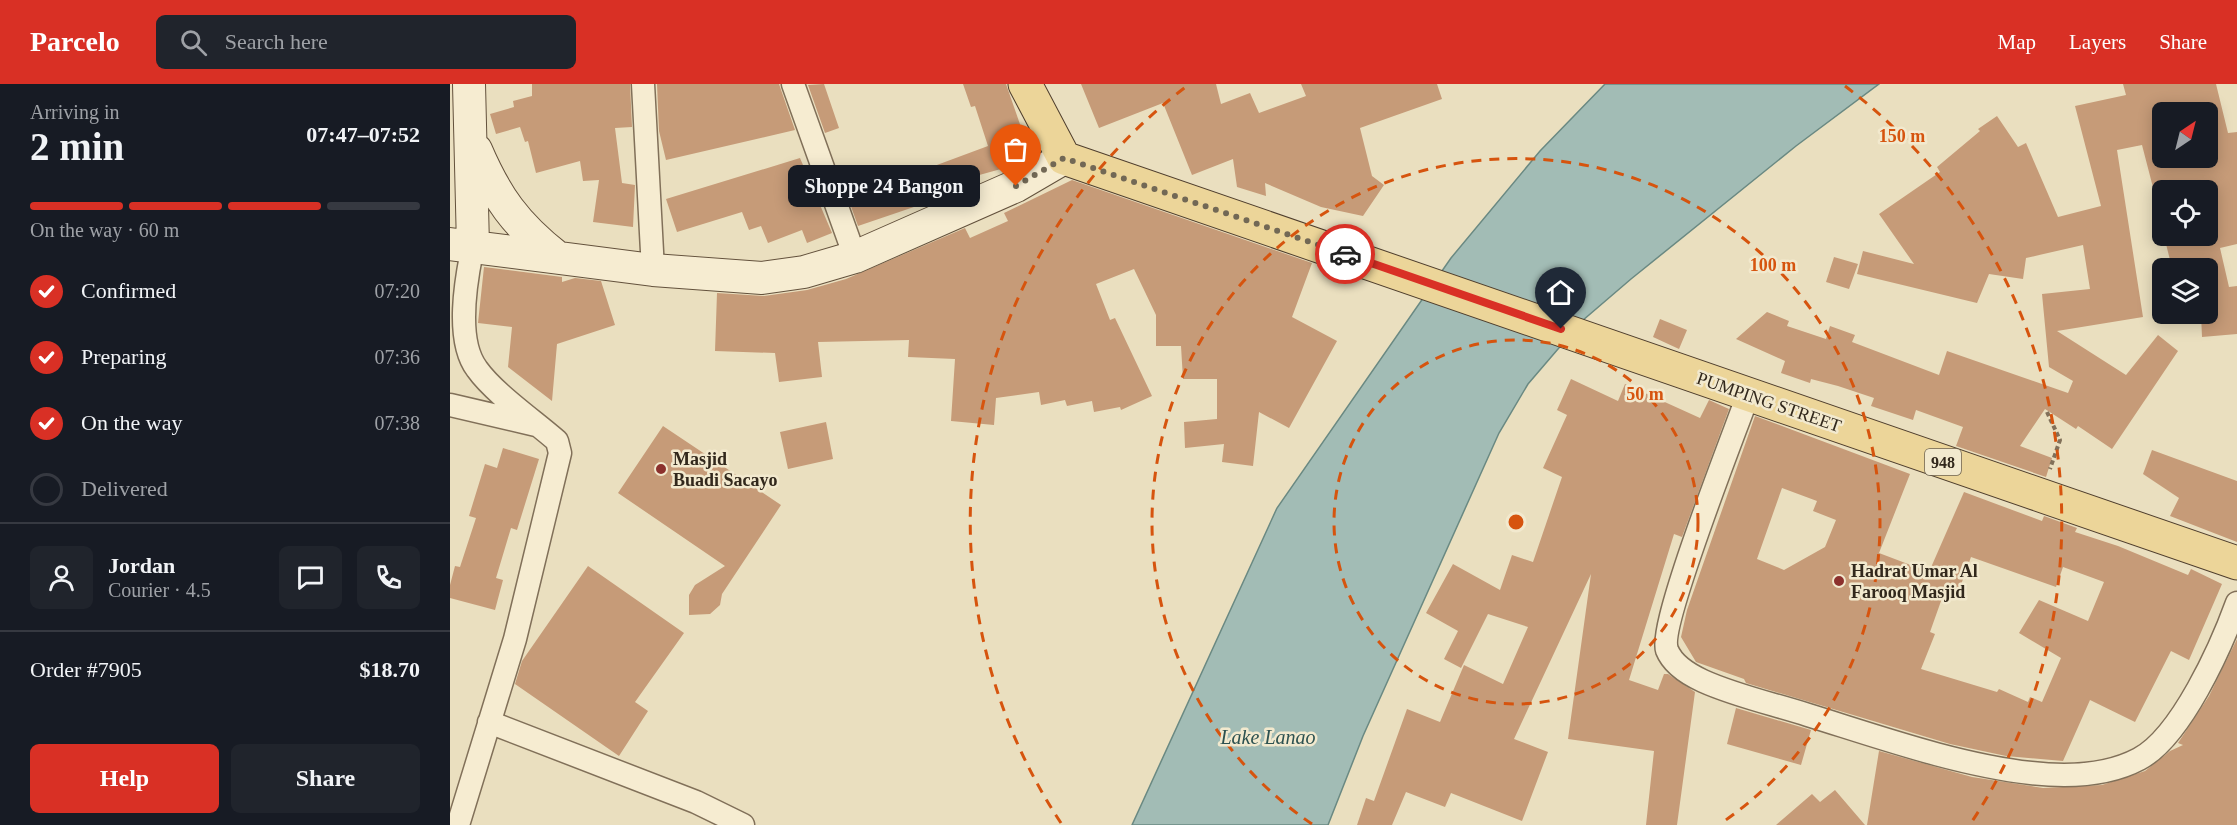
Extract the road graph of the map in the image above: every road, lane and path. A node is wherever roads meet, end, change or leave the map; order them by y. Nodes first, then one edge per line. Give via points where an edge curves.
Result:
1 (469, 84) edge
2 (643, 84) edge
3 (793, 84) edge
4 (1024, 84) edge
5 (470, 135) junction
6 (1064, 158) junction
7 (462, 245) edge
8 (557, 257) junction
9 (855, 257) junction
10 (653, 270) junction
11 (1748, 395) junction
12 (450, 405) edge
13 (2047, 412) dead end
14 (539, 425) junction
15 (2041, 496) junction
16 (2237, 563) edge
17 (2237, 603) edge
18 (489, 722) junction
19 (458, 825) edge
20 (743, 825) edge

1 - 5 main road
2 - 10 street
3 - 9 street
4 - 6 main road
5 - 7 main road
5 - 8 main road via 502,203
6 - 9 main road via 1016,186
6 - 11 main road, PUMPING STREET / 948
7 - 8 main road
7 - 14 street via 470,357 477,370
8 - 10 main road
9 - 10 main road via 804,272 762,278
11 - 15 main road, PUMPING STREET / 948
11 - 17 street via 1692,549 1665,642 1672,659 1704,681 1967,760 2032,773 2106,773 2140,759 2169,735 2212,659
12 - 14 street
13 - 15 path via 2060,440
14 - 18 street via 557,441 560,461 515,639
15 - 16 main road, PUMPING STREET / 948
18 - 19 street
18 - 20 street via 696,802

